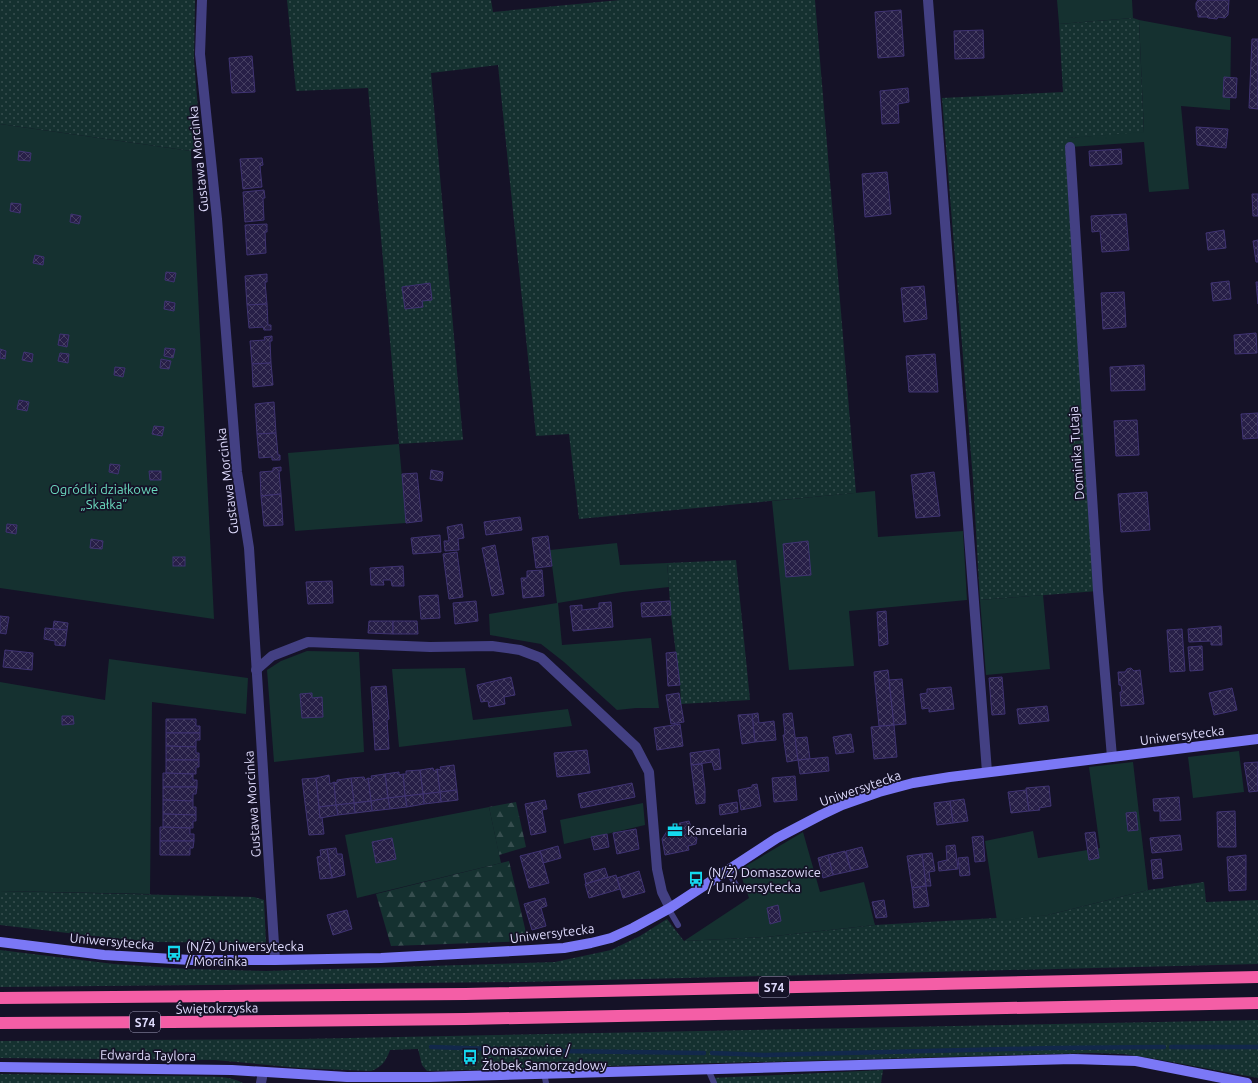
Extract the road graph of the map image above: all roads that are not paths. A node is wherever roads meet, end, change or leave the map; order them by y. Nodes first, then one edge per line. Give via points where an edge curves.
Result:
1 (202, 0) edge
2 (928, 0) edge
3 (1070, 147) dead end
4 (256, 670) junction
5 (1258, 738) edge
6 (1112, 757) junction
7 (987, 772) junction
8 (727, 870) junction
9 (736, 885) dead end
10 (669, 908) junction
11 (678, 925) dead end
12 (0, 942) edge
13 (275, 960) junction
14 (1258, 977) edge
15 (0, 998) edge
16 (1258, 1003) edge
17 (0, 1023) edge
18 (0, 1067) edge
19 (708, 1069) junction
20 (263, 1072) junction
21 (545, 1078) edge
22 (1216, 1080) edge
23 (261, 1083) edge
24 (714, 1083) edge
25 (1246, 1083) edge

1 - 4 street, Gustawa Morcinka via 200,54 217,219 237,472 249,548
2 - 7 street
3 - 6 street, Dominika Tutaja via 1098,591
4 - 10 street via 272,656 308,642 430,647 492,646 520,650 541,658 636,747 649,772 657,870
4 - 13 street, Gustawa Morcinka
5 - 6 street, Uniwersytecka
6 - 7 street, Uniwersytecka
7 - 8 street, Uniwersytecka via 913,783 842,805 782,835
8 - 9 lane
8 - 10 street, Uniwersytecka
10 - 11 lane
10 - 13 street, Uniwersytecka via 611,938 564,948 381,958
12 - 13 street, Uniwersytecka via 104,955 191,960
14 - 15 highway, Świętokrzyska / S74 via 482,994
16 - 17 highway, Świętokrzyska / S74 via 465,1019
18 - 20 street, Edwarda Taylora
19 - 21 street, Edwarda Taylora
19 - 22 street, Edwarda Taylora via 1106,1059 1150,1063
19 - 24 lane
20 - 21 street, Edwarda Taylora via 347,1077
20 - 23 street
22 - 25 street, Edwarda Taylora

